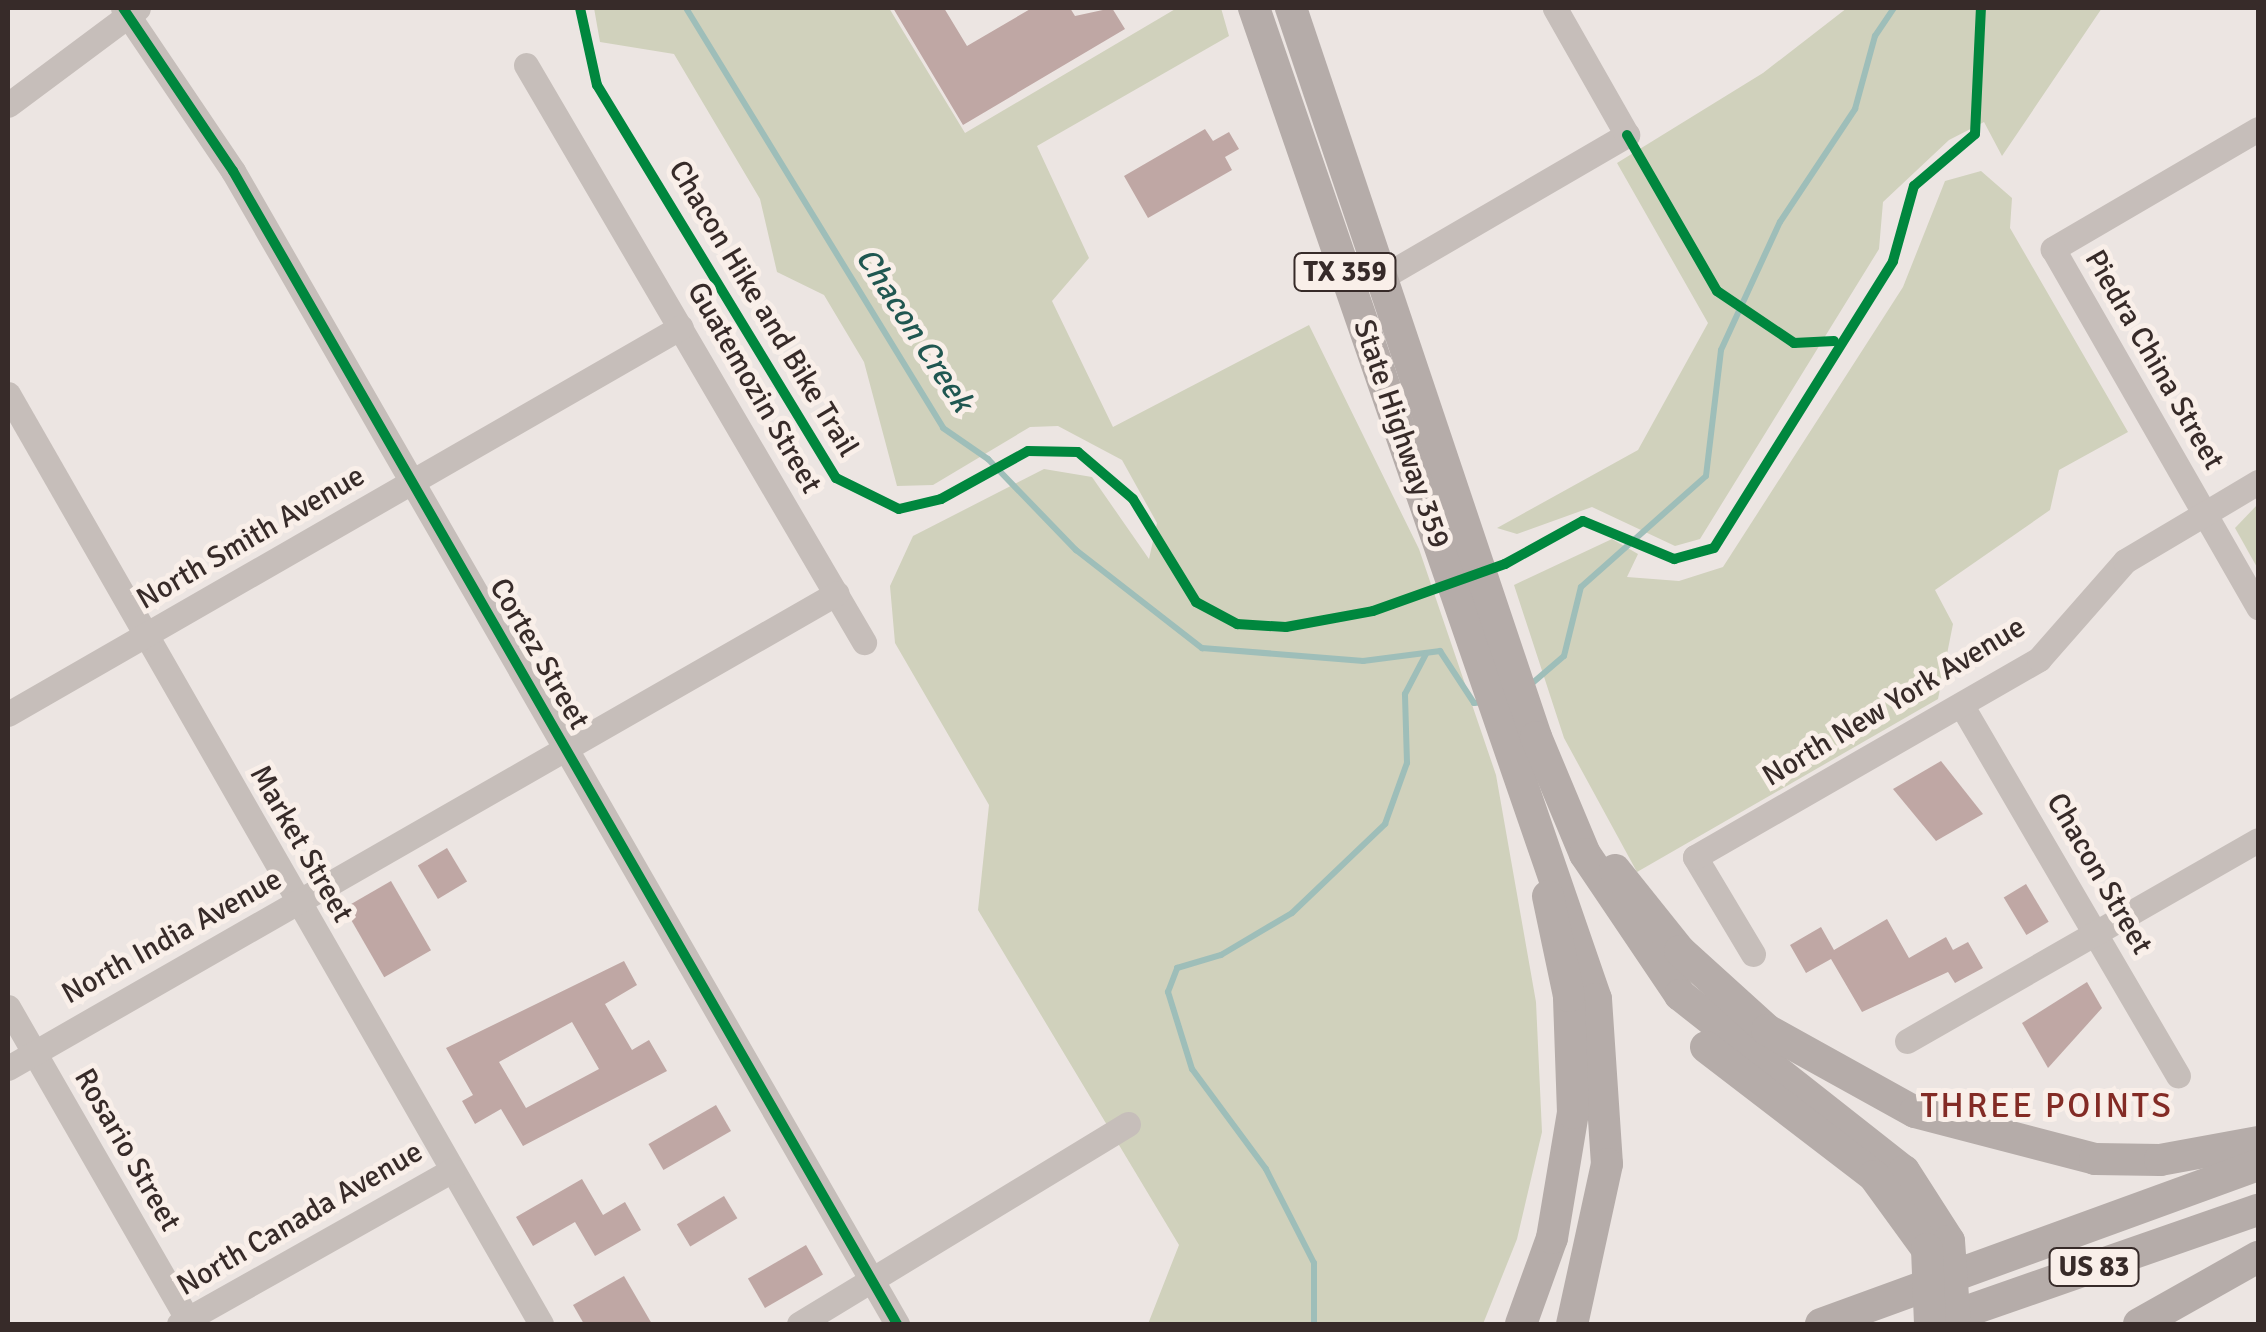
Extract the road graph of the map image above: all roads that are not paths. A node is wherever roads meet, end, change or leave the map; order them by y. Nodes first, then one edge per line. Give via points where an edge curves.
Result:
1 (1254, 8) edge
2 (1291, 8) edge
3 (1556, 8) edge
4 (131, 9) edge
5 (526, 65) dead end
6 (8, 105) edge
7 (2258, 128) edge
8 (1381, 278) junction
9 (681, 327) junction
10 (8, 394) edge
11 (2258, 482) edge
12 (412, 484) junction
13 (2204, 514) junction
14 (1451, 532) junction
15 (837, 593) junction
16 (2258, 607) edge
17 (144, 637) junction
18 (864, 642) dead end
19 (1962, 706) junction
20 (8, 714) edge
21 (1523, 742) junction
22 (565, 750) junction
23 (2258, 840) edge
24 (298, 904) junction
25 (2096, 932) junction
26 (1753, 954) dead end
27 (8, 1008) edge
28 (1907, 1040) dead end
29 (34, 1053) junction
30 (8, 1068) edge
31 (2178, 1076) dead end
32 (1128, 1124) dead end
33 (2258, 1142) edge
34 (2258, 1165) edge
35 (452, 1170) junction
36 (2258, 1210) edge
37 (1938, 1245) junction
38 (2258, 1257) edge
39 (872, 1282) junction
40 (186, 1323) edge
41 (541, 1324) edge
42 (799, 1324) edge
43 (897, 1324) edge
44 (1520, 1324) edge
45 (1572, 1324) edge
46 (1820, 1324) edge
47 (1930, 1324) edge
48 (1955, 1324) edge
49 (2139, 1324) edge

1 - 14 main road, State Highway 359 / TX 359
2 - 8 main road, State Highway 359 / TX 359
3 - 8 street via 1627,135
4 - 6 street
4 - 12 street, Cortez Street
5 - 9 street, Guatemozin Street
7 - 13 street, Piedra China Street via 2052,249
8 - 14 main road, State Highway 359 / TX 359
9 - 12 street, North Smith Avenue
9 - 15 street, Guatemozin Street
10 - 17 street, Market Street
11 - 13 street, North New York Avenue
12 - 17 street, North Smith Avenue
12 - 22 street, Cortez Street
13 - 16 street, Piedra China Street
13 - 19 street, North New York Avenue via 2125,561 2039,659
14 - 21 main road, State Highway 359 / TX 359
15 - 18 street, Guatemozin Street
15 - 22 street, North India Avenue
17 - 20 street, North Smith Avenue
17 - 24 street, Market Street
19 - 25 street, Chacon Street
19 - 26 street, North New York Avenue via 1695,857
21 - 33 main road via 1668,938 1743,1010 1833,1074 1975,1134 2095,1159 2160,1160
21 - 37 main road via 1570,852 1654,991 1752,1088 1893,1194
21 - 44 main road via 1569,996 1574,1062 1565,1176
21 - 45 main road via 1580,936 1605,1051 1601,1214
22 - 24 street, North India Avenue
22 - 39 street, Cortez Street
23 - 25 street
24 - 29 street, North India Avenue
24 - 35 street, Market Street
25 - 28 street
25 - 31 street, Chacon Street
27 - 29 street, Rosario Street
29 - 30 street, North India Avenue
29 - 40 street, Rosario Street
32 - 39 street
34 - 46 main road, US 83
35 - 40 street, North Canada Avenue
35 - 41 street, Market Street
36 - 47 main road, US 83
37 - 47 main road, bridge
37 - 48 main road, bridge
38 - 49 main road
39 - 42 street
39 - 43 street, Cortez Street

